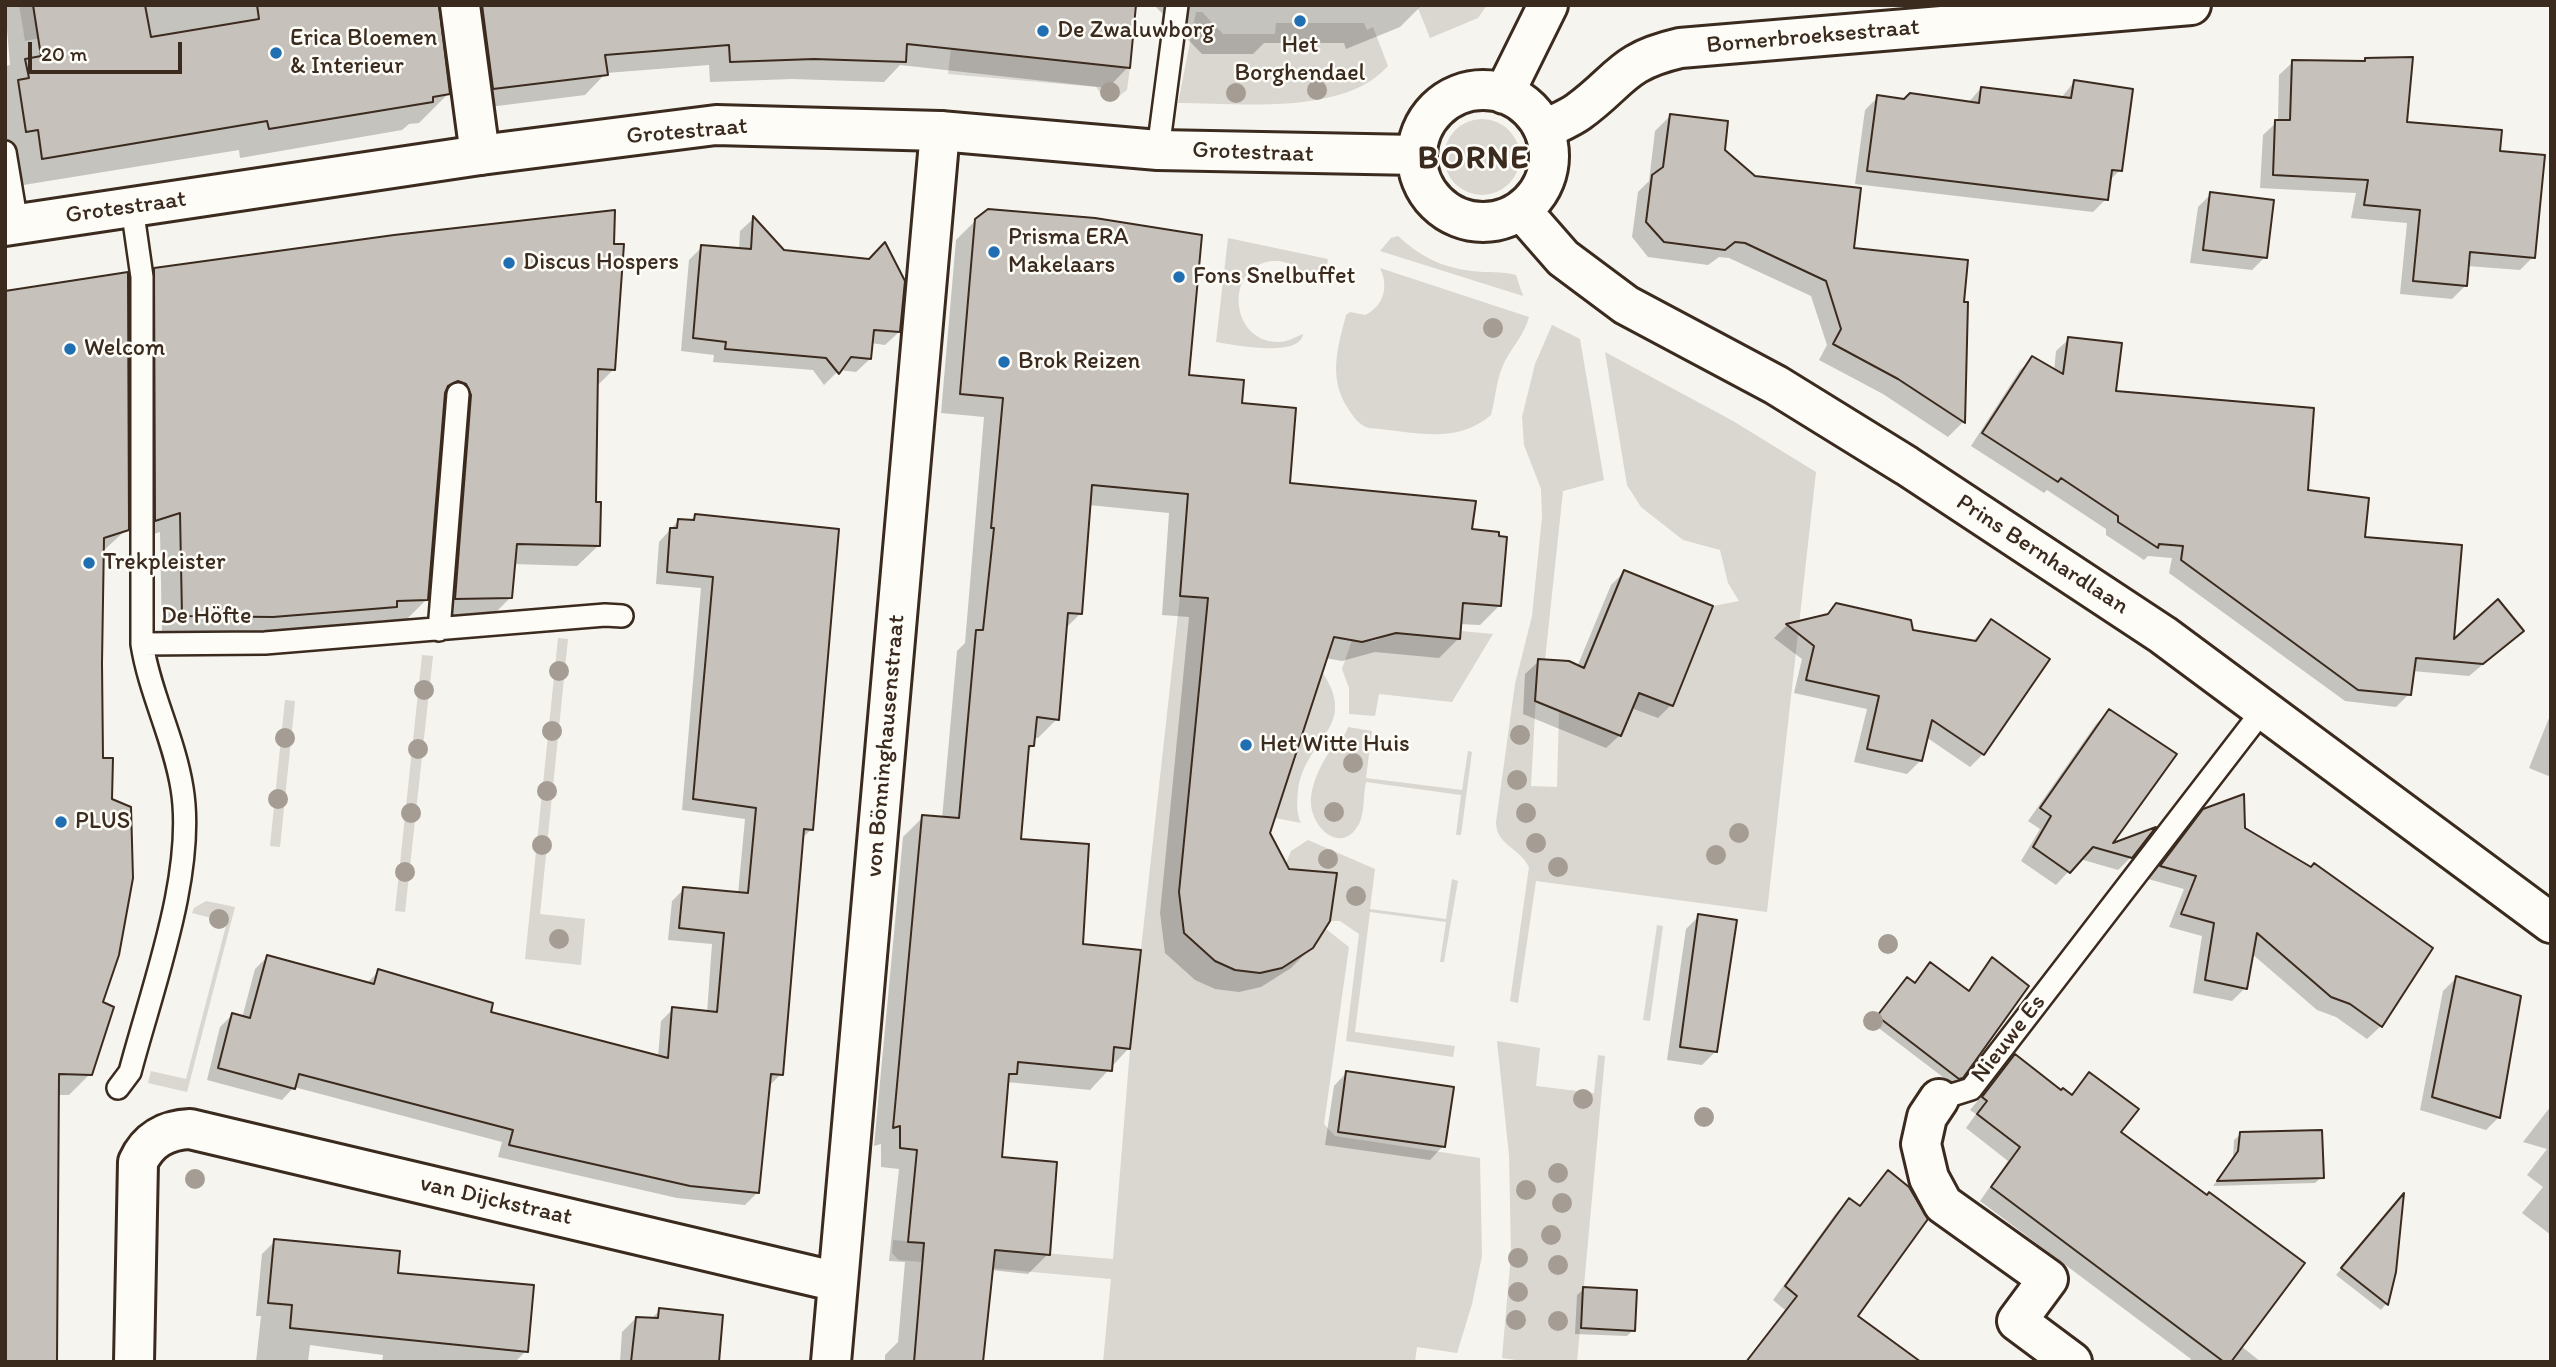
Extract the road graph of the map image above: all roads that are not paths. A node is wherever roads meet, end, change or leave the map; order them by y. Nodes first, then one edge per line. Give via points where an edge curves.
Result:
1 (460, 5) edge
2 (1177, 5) edge
3 (1548, 5) edge
4 (2191, 5) edge
5 (1504, 94) junction
6 (1544, 130) junction
7 (940, 131) junction
8 (1158, 149) junction
9 (5, 152) edge
10 (480, 155) junction
11 (1417, 155) junction
12 (132, 207) junction
13 (1521, 210) junction
14 (11, 225) edge
15 (458, 394) dead end
16 (622, 616) dead end
17 (439, 630) junction
18 (142, 644) junction
19 (2263, 710) junction
20 (2551, 923) edge
21 (118, 1088) dead end
22 (1939, 1099) joint
23 (838, 1282) junction
24 (134, 1362) edge
25 (831, 1362) edge
26 (2072, 1362) edge

1 - 10 street
2 - 8 lane
3 - 5 street
4 - 6 street, Bornerbroeksestraat via 1680,48 1650,55 1625,69 1578,113
5 - 6 street via 1528,107
5 - 11 street via 1477,90 1450,98 1430,117 1418,141
6 - 13 street via 1548,170 1538,193
7 - 8 street, Grotestraat
7 - 10 street, Grotestraat via 716,125
7 - 23 street, von Bönninghausenstraat
8 - 11 street, Grotestraat
9 - 14 lane
10 - 12 street, Grotestraat
11 - 13 street via 1426,190 1452,215 1487,222
12 - 14 street, Grotestraat
12 - 18 lane, De Höfte via 142,277
13 - 19 street, Prins Bernhardlaan via 1563,258 1626,304 1776,385 1907,466 2163,635
15 - 17 lane
16 - 17 lane, De Höfte
17 - 18 lane, De Höfte via 265,643
18 - 21 lane via 183,790 186,843 130,1072
19 - 20 street, Prins Bernhardlaan
19 - 22 lane, Nieuwe Es via 1971,1089
22 - 26 street, Nieuwe Es via 1927,1117 1921,1144 1929,1178 1943,1205 2048,1279 2017,1321
23 - 24 street, van Dijckstraat via 180,1129 155,1139 142,1154 136,1172
23 - 25 street, von Bönninghausenstraat

